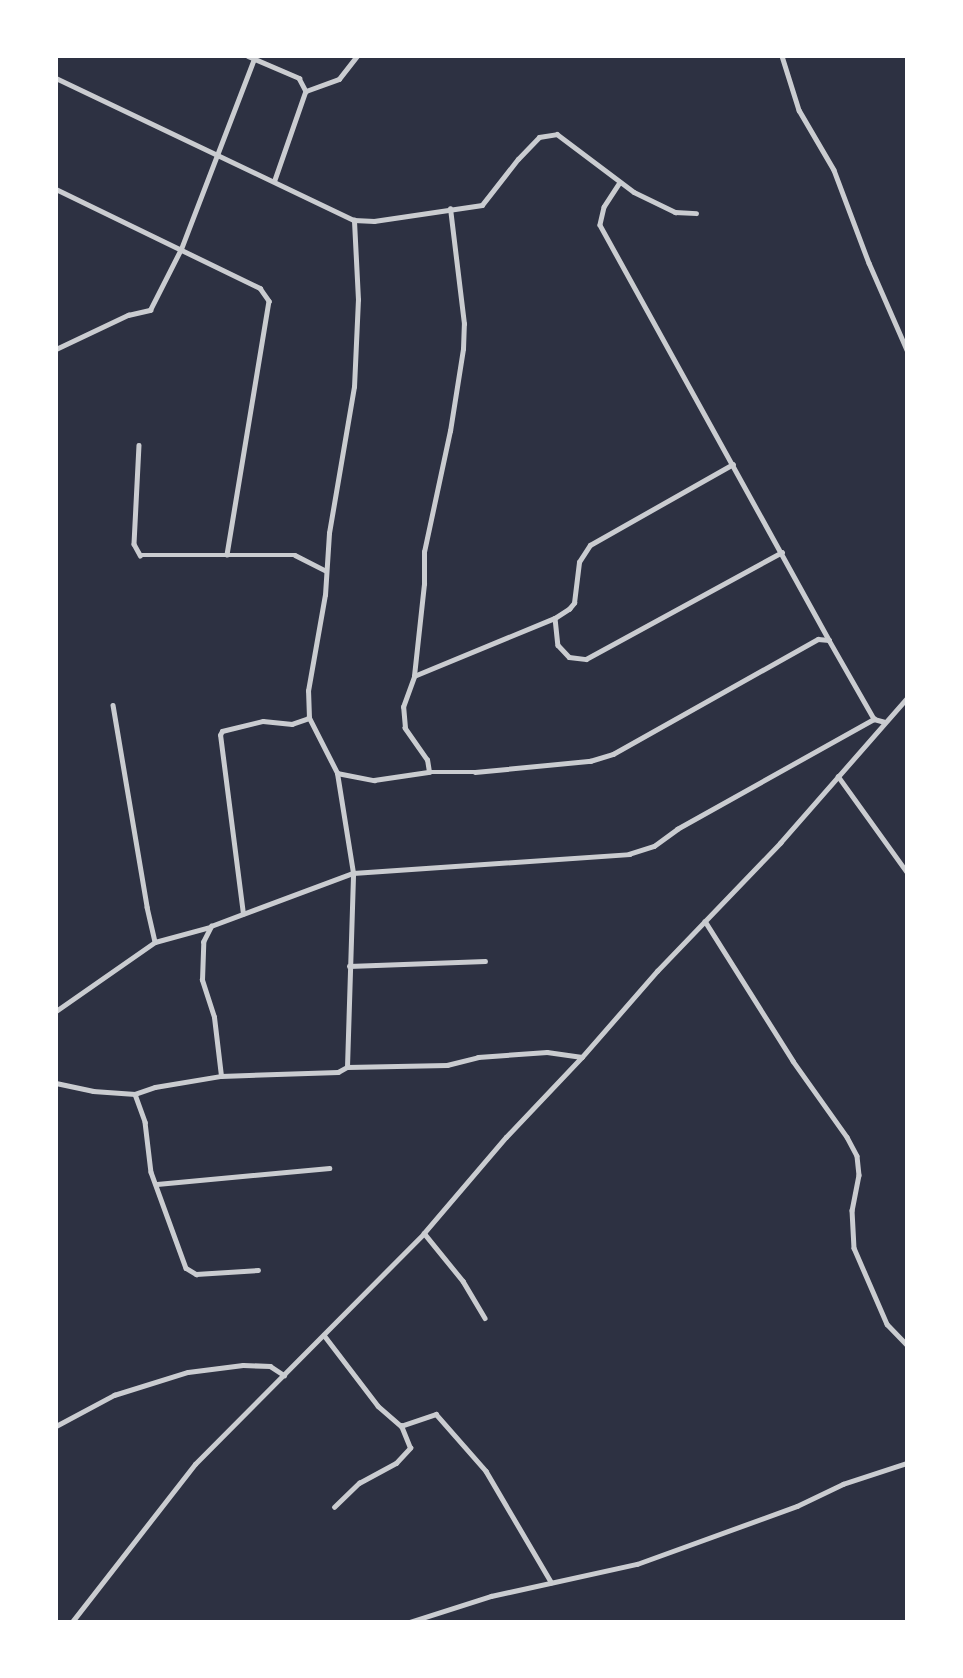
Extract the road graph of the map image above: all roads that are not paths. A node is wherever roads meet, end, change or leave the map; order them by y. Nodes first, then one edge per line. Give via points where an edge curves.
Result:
1 (357, 56) edge
2 (782, 56) edge
3 (251, 57) edge
4 (56, 78) edge
5 (306, 92) junction
6 (217, 154) junction
7 (275, 180) junction
8 (619, 184) junction
9 (56, 189) edge
10 (450, 209) junction
11 (696, 213) dead end
12 (354, 220) junction
13 (181, 249) junction
14 (56, 349) edge
15 (907, 350) edge
16 (139, 445) dead end
17 (733, 464) junction
18 (782, 552) junction
19 (227, 555) junction
20 (325, 570) junction
21 (555, 618) junction
22 (829, 640) junction
23 (414, 676) junction
24 (905, 700) edge
25 (113, 705) dead end
26 (907, 708) edge
27 (309, 718) junction
28 (874, 719) junction
29 (885, 722) junction
30 (429, 772) junction
31 (337, 773) junction
32 (838, 776) junction
33 (907, 872) edge
34 (353, 873) junction
35 (243, 914) junction
36 (705, 922) junction
37 (211, 926) junction
38 (155, 942) junction
39 (485, 961) dead end
40 (349, 966) junction
41 (56, 1011) edge
42 (582, 1057) junction
43 (347, 1067) junction
44 (221, 1076) junction
45 (56, 1083) edge
46 (135, 1094) junction
47 (329, 1168) dead end
48 (157, 1184) junction
49 (424, 1233) junction
50 (258, 1270) dead end
51 (485, 1318) dead end
52 (324, 1335) junction
53 (907, 1345) edge
54 (284, 1375) junction
55 (56, 1426) edge
56 (401, 1426) junction
57 (907, 1463) edge
58 (334, 1507) dead end
59 (551, 1582) junction
60 (72, 1622) edge
61 (410, 1622) edge

1 - 5 street via 339,79
2 - 15 street via 799,110 834,170
3 - 5 street via 299,78
3 - 6 street
4 - 6 street
5 - 7 street
6 - 7 street
6 - 13 street
7 - 12 street
8 - 10 street via 568,140 548,135 539,137 518,159 482,205
8 - 11 street via 675,212
8 - 17 street via 604,207 600,225
9 - 13 street
10 - 12 street
10 - 23 street via 463,349 424,552
12 - 20 street via 358,300 354,387
13 - 14 street via 150,310 128,315
13 - 19 street via 260,288 269,301
16 - 19 street via 136,550 146,557
17 - 18 street
17 - 21 street via 590,545 579,562 574,603
18 - 21 street via 586,659 569,657 558,645
18 - 22 street
19 - 20 street via 295,555
20 - 27 street via 308,691
21 - 23 street
22 - 28 street
22 - 30 street via 818,639 613,754 590,761
23 - 30 street via 402,719 427,760
24 - 26 street
24 - 29 street
25 - 38 street
27 - 31 street
27 - 35 street via 292,724 263,721 220,735
28 - 29 street
28 - 34 street via 654,846 629,854
29 - 32 street
30 - 31 street via 374,780
31 - 34 street
32 - 33 street
32 - 36 street
34 - 35 street
34 - 40 street
35 - 37 street
36 - 42 street
36 - 53 street via 857,1156 854,1248 887,1324
37 - 38 street
37 - 44 street via 203,942 202,980 214,1017
38 - 41 street
39 - 40 street
40 - 43 street
42 - 43 street via 547,1052 478,1057 447,1065
42 - 49 street
43 - 44 street via 338,1072
44 - 46 street
45 - 46 street
46 - 48 street
47 - 48 street
48 - 50 street via 189,1272
49 - 51 street via 463,1280
49 - 52 street
52 - 54 street
52 - 56 street via 378,1406
54 - 55 street via 270,1366 188,1371 114,1395
54 - 60 street via 195,1464
56 - 58 street via 411,1448 396,1463 359,1483
56 - 59 street via 436,1414 486,1471
57 - 59 street via 637,1564
59 - 61 street via 491,1595

